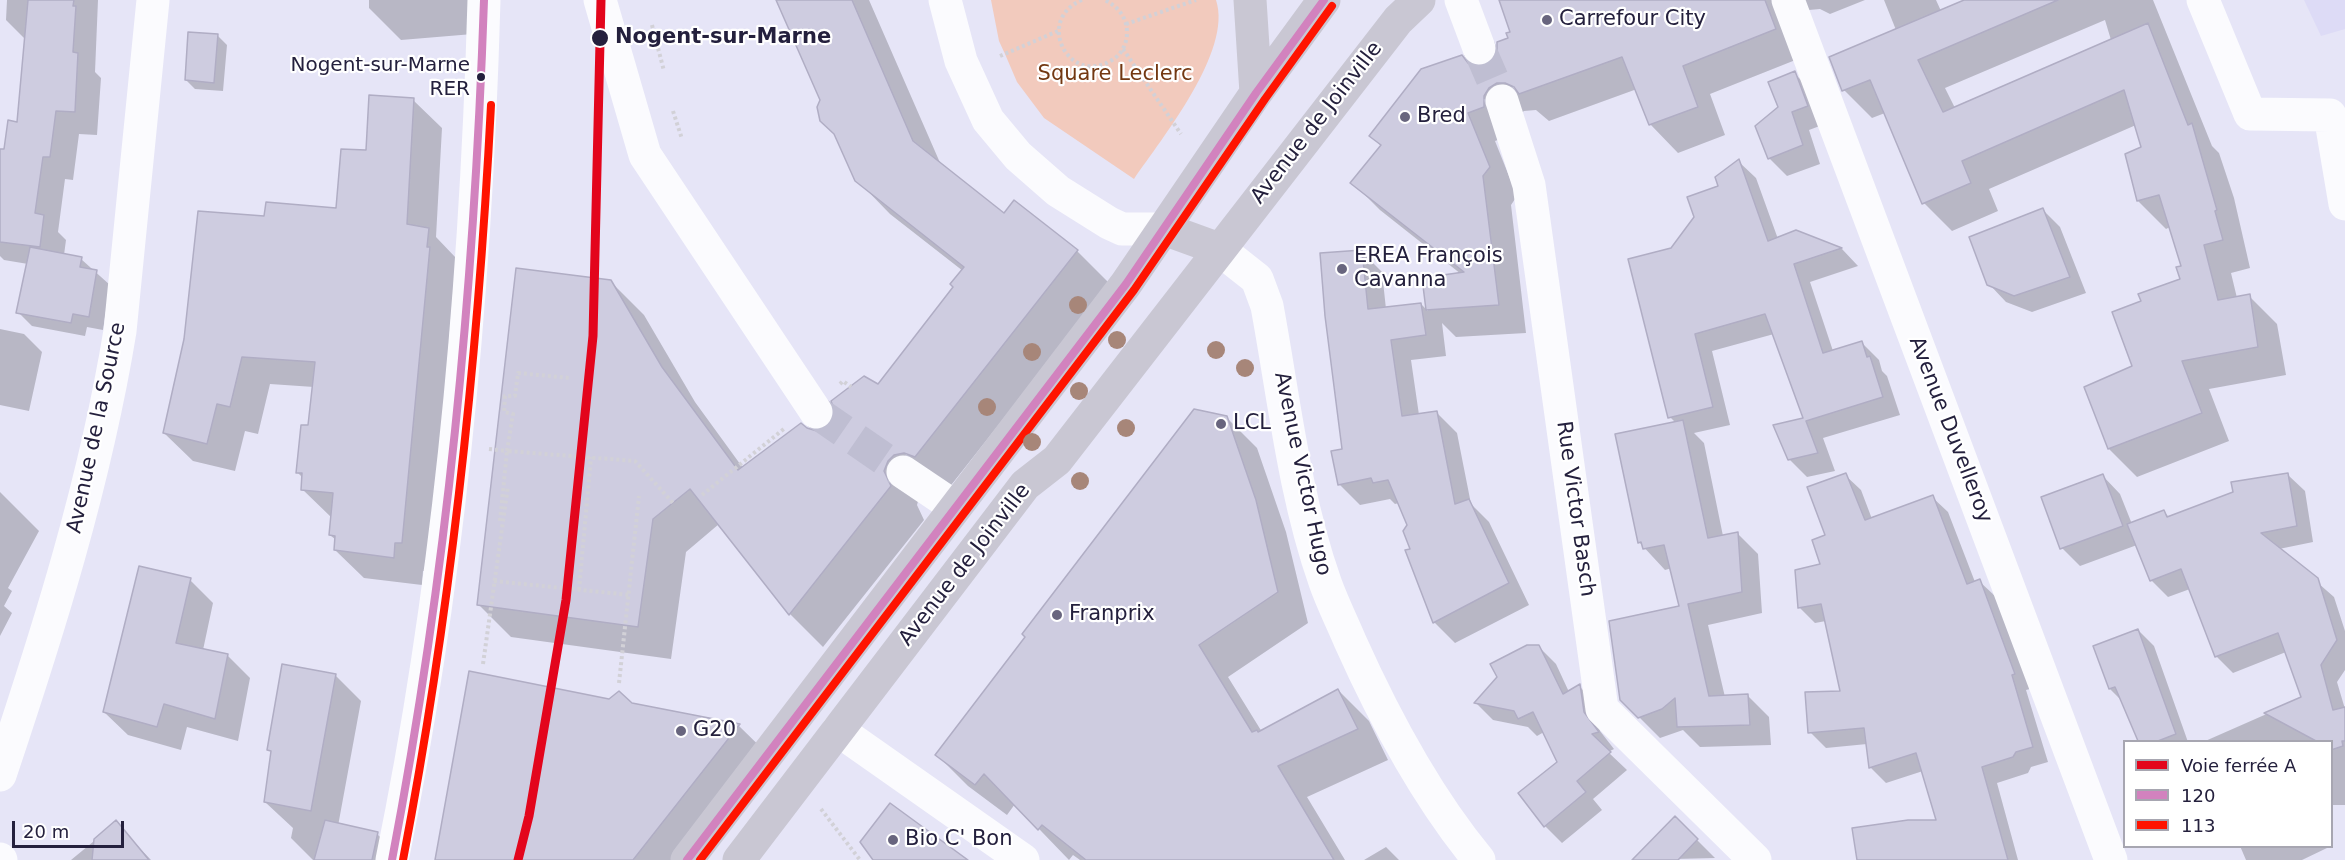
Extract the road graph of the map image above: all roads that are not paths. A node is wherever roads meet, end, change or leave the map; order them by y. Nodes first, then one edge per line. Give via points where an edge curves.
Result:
1 (153, 0) edge
2 (484, 0) edge
3 (600, 0) edge
4 (945, 0) edge
5 (1250, 0) edge
6 (1324, 0) edge
7 (1419, 0) edge
8 (1461, 0) edge
9 (1788, 0) edge
10 (2203, 0) edge
11 (1479, 48) tunnel mouth
12 (1256, 93) junction
13 (1502, 101) tunnel mouth
14 (2345, 204) edge
15 (1164, 229) junction
16 (1219, 249) junction
17 (816, 412) tunnel mouth
18 (903, 472) tunnel mouth
19 (955, 507) junction
20 (838, 730) junction
21 (0, 775) edge
22 (392, 860) edge
23 (687, 860) edge
24 (740, 860) edge
25 (1023, 860) edge
26 (1479, 860) edge
27 (1755, 860) edge
28 (2111, 860) edge

1 - 21 street, Avenue de la Source via 120,331 111,382 80,522
2 - 22 street via 475,215 454,445 412,764
3 - 17 street via 645,155
4 - 15 street via 961,61 988,120 1018,156 1058,191 1109,223 1122,229
5 - 12 main road
6 - 12 main road, Avenue de Joinville
7 - 16 main road, Avenue de Joinville via 1398,20
8 - 11 street
9 - 28 street, Avenue Duvelleroy
10 - 14 street via 2250,114 2330,115
12 - 15 main road, Avenue de Joinville
13 - 27 street, Rue Victor Basch via 1529,185 1602,709
15 - 16 main road
15 - 19 main road, Avenue de Joinville via 1119,294
16 - 20 main road, Avenue de Joinville via 1057,460 1025,485
16 - 26 street, Avenue Victor Hugo via 1257,279 1268,306 1304,507 1325,583 1369,683 1410,759 1457,834
18 - 19 street
19 - 23 main road, Avenue de Joinville
20 - 24 main road, Avenue de Joinville
20 - 25 street

